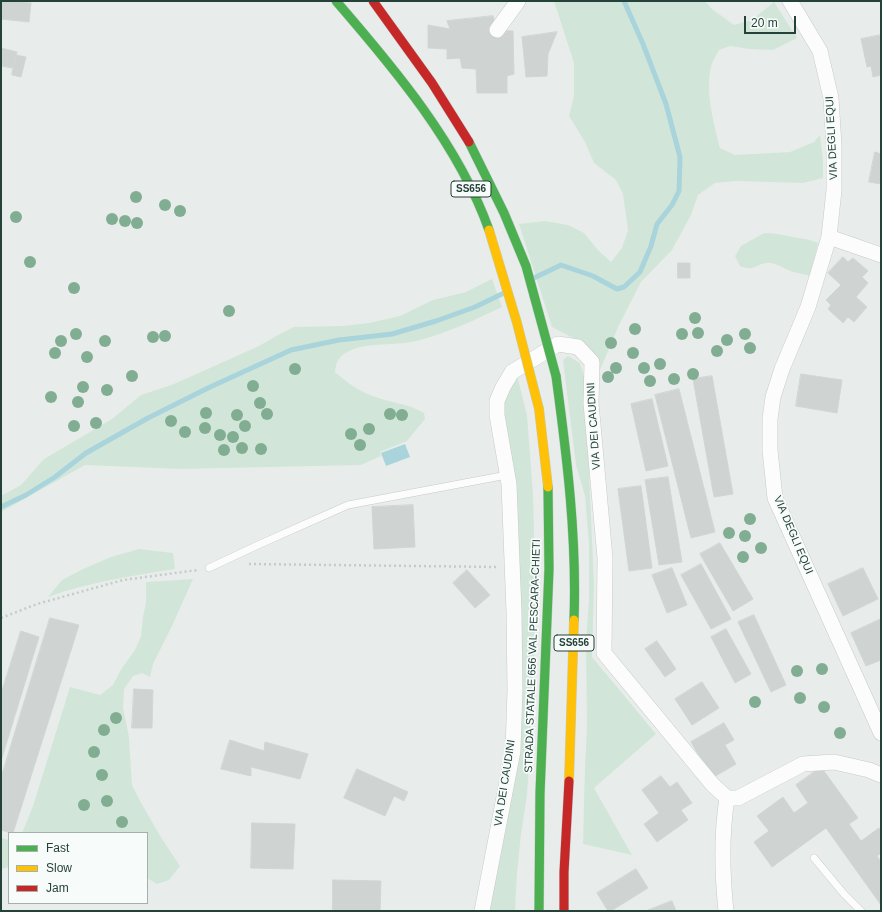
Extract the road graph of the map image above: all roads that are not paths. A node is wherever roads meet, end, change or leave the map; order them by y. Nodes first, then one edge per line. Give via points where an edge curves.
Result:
1 (336, 1) edge
2 (373, 1) edge
3 (518, 1) edge
4 (790, 1) edge
5 (496, 30) dead end
6 (829, 236) junction
7 (881, 255) edge
8 (507, 475) junction
9 (209, 568) road end
10 (881, 733) edge
11 (881, 775) edge
12 (727, 798) junction
13 (814, 858) dead end
14 (482, 911) edge
15 (538, 911) edge
16 (564, 911) edge
17 (726, 911) edge
18 (861, 911) edge

1 - 15 highway, STRADA STATALE 656 VAL PESCARA-CHIETI / SS656, bridge via 372,42 423,110 464,175 493,243 539,409 549,505 549,585 540,788
2 - 16 highway, SS656, bridge via 432,83 473,148 526,266 556,376 572,509 575,602
3 - 5 street
4 - 6 street, VIA DEGLI EQUI via 820,51 831,98 834,190
6 - 7 street
6 - 10 street, VIA DEGLI EQUI via 808,307 773,397 770,450 775,498
8 - 9 lane via 348,505
8 - 12 street, VIA DEI CAUDINI via 497,415 497,401 502,387 512,372 558,344 578,347 592,362 591,403 605,558 604,653 712,784
8 - 14 street, VIA DEI CAUDINI via 515,690 513,751
11 - 12 street via 834,762 803,764 738,798
12 - 17 street via 722,855
13 - 18 lane

